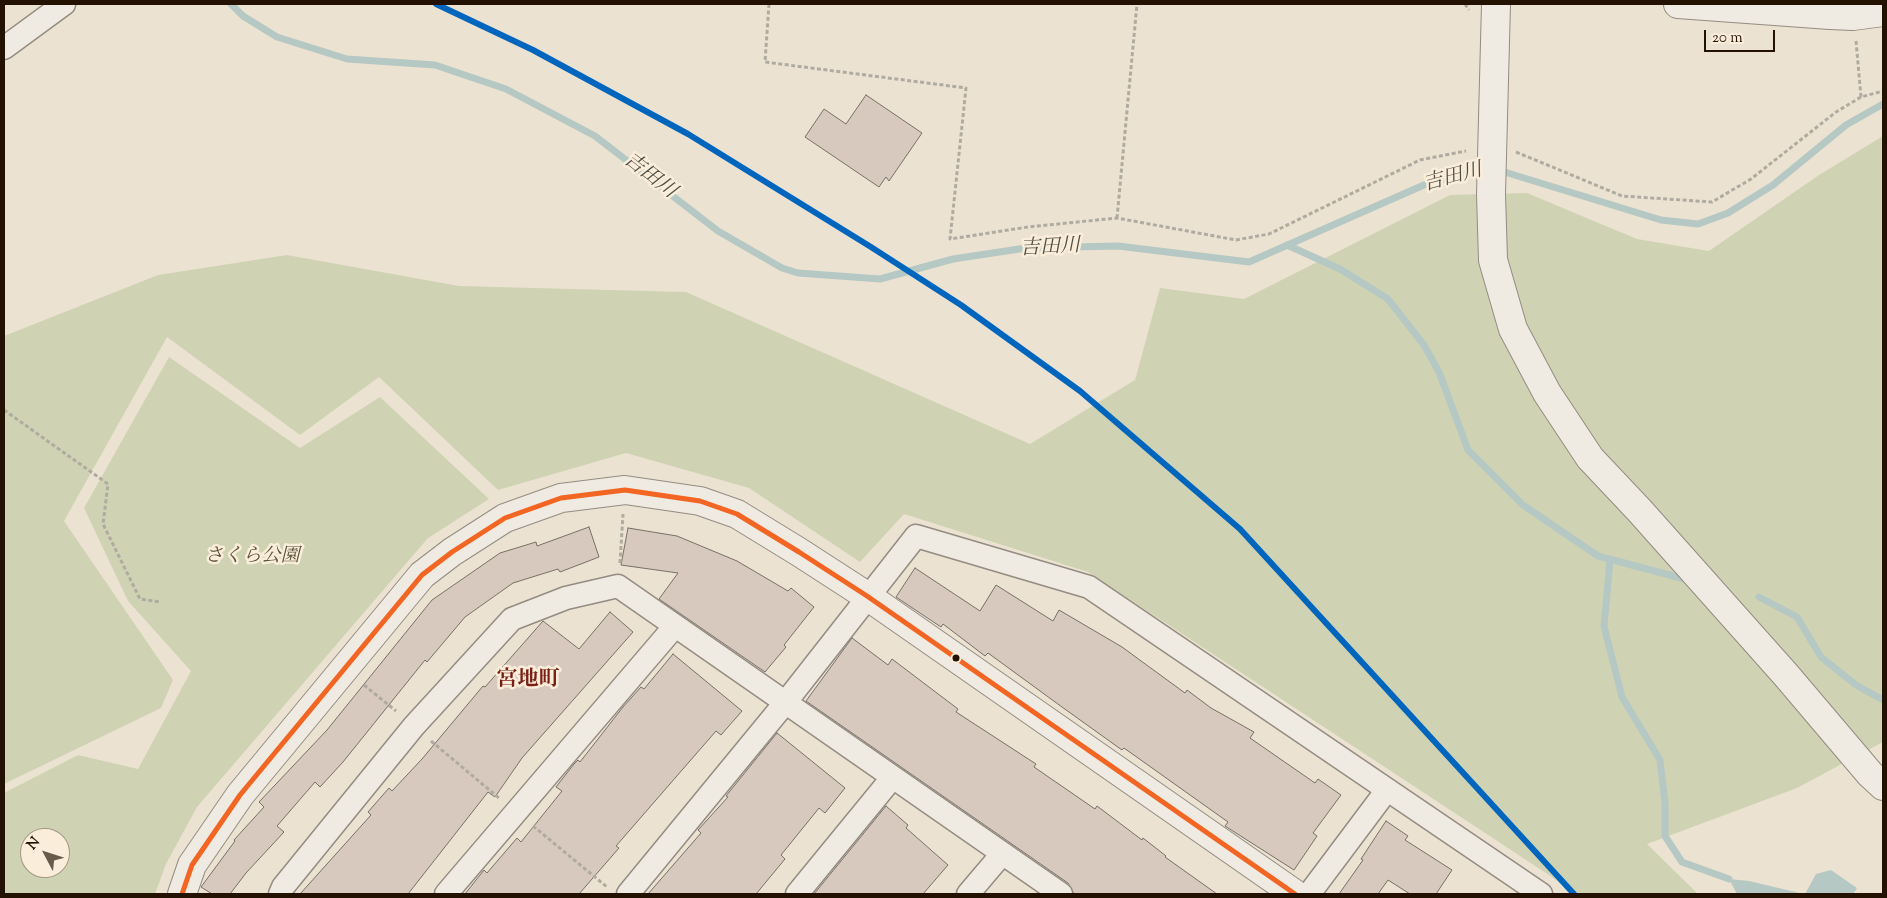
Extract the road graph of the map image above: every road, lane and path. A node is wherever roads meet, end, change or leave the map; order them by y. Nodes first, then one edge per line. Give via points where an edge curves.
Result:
1 (64, 4) edge
2 (769, 4) edge
3 (1137, 4) edge
4 (1496, 4) edge
5 (1678, 4) edge
6 (1883, 12) edge
7 (1853, 16) junction
8 (4, 48) edge
9 (1883, 91) edge
10 (1861, 97) junction
11 (1493, 152) junction
12 (1117, 218) junction
13 (4, 410) edge
14 (624, 490) junction
15 (618, 586) junction
16 (867, 596) junction
17 (160, 602) dead end
18 (675, 626) junction
19 (344, 668) junction
20 (785, 703) junction
21 (414, 726) junction
22 (892, 778) junction
23 (1883, 786) edge
24 (1387, 790) junction
25 (515, 811) junction
26 (1002, 854) junction
27 (618, 891) edge
28 (182, 894) edge
29 (280, 894) edge
30 (446, 894) edge
31 (797, 894) edge
32 (968, 894) edge
33 (1061, 894) edge
34 (1294, 894) edge
35 (1309, 894) edge
36 (1541, 894) edge

1 - 8 street
2 - 12 path via 765,62 966,88 950,239
3 - 12 path
4 - 11 street
5 - 7 street
6 - 7 street
7 - 10 path
9 - 10 path
10 - 11 path via 1836,112 1751,179 1712,202 1622,196 1523,154
11 - 12 path via 1420,160 1269,234 1236,240
11 - 23 street via 1493,260 1513,329 1547,392 1590,458
13 - 17 path via 108,484 103,524 140,599
14 - 15 path
14 - 16 street via 700,501 737,514
14 - 19 street via 561,498 505,518 422,575
15 - 18 street
15 - 21 street via 566,598 512,619
16 - 20 street
16 - 24 street via 916,536 1089,587
16 - 34 street
18 - 20 street
18 - 25 street
19 - 21 path
19 - 28 street via 240,795 192,865
20 - 22 street
20 - 27 street
21 - 25 path
21 - 29 street
22 - 26 street
22 - 31 street
24 - 35 street
24 - 36 street
25 - 27 path
25 - 30 street
26 - 32 street
26 - 33 street

